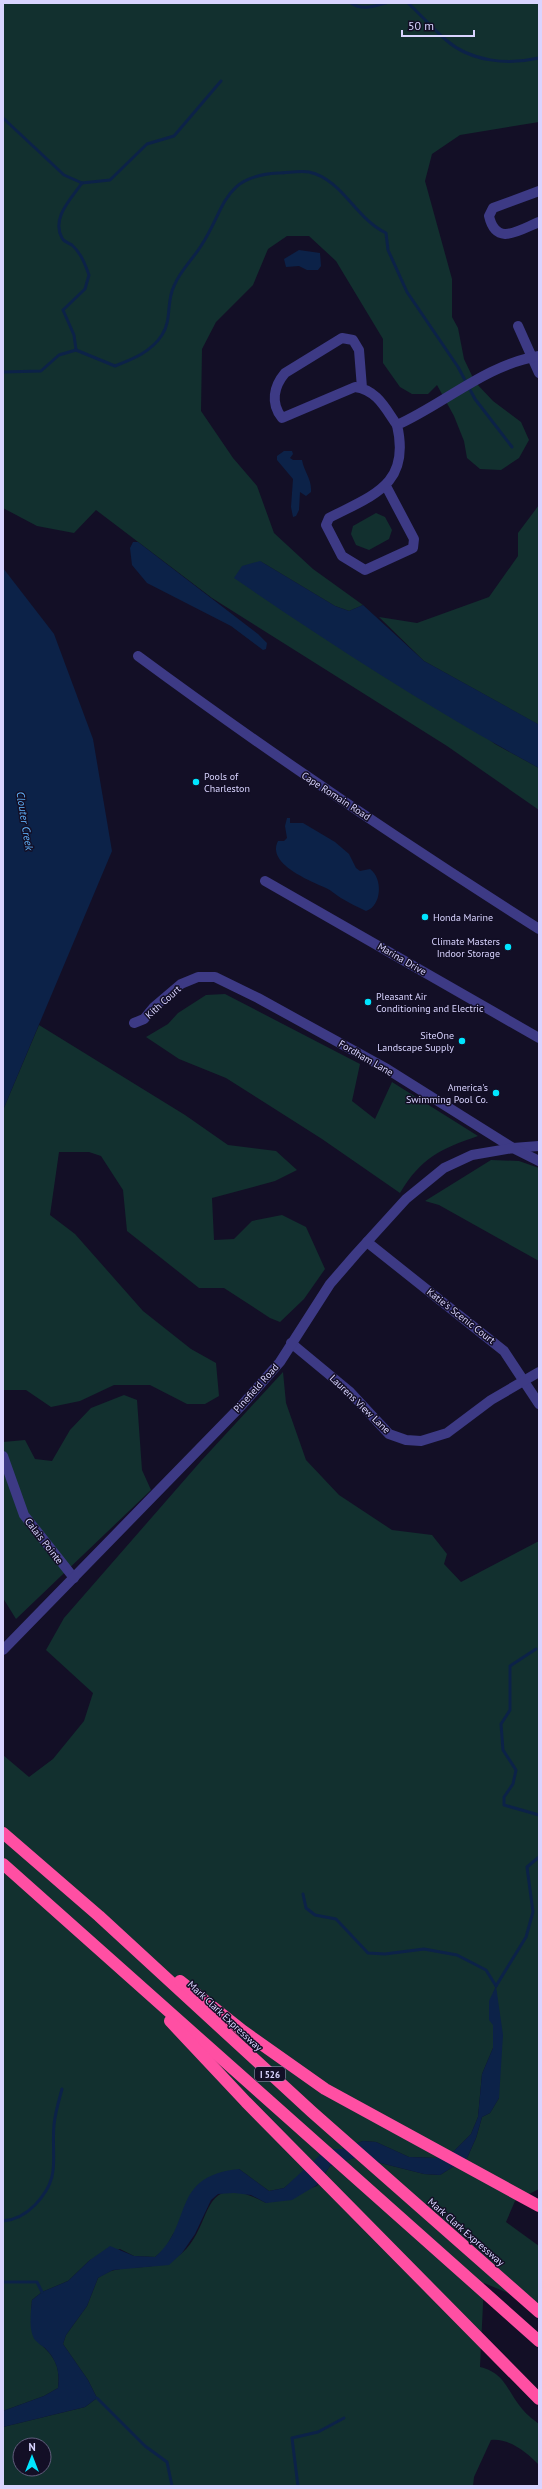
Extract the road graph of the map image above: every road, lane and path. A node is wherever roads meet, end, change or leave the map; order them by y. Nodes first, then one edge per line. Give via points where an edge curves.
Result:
1 (539, 191) edge
2 (539, 222) edge
3 (518, 326) dead end
4 (536, 356) edge
5 (539, 373) edge
6 (362, 388) junction
7 (397, 425) junction
8 (386, 486) junction
9 (138, 656) dead end
10 (264, 881) dead end
11 (539, 929) edge
12 (215, 977) joint
13 (134, 1023) dead end
14 (539, 1038) edge
15 (539, 1146) edge
16 (513, 1148) junction
17 (539, 1161) edge
18 (367, 1242) junction
19 (291, 1343) junction
20 (539, 1372) edge
21 (523, 1380) junction
22 (539, 1404) edge
23 (3, 1456) edge
24 (74, 1578) junction
25 (3, 1650) edge
26 (3, 1833) edge
27 (3, 1864) edge
28 (99, 1916) junction
29 (135, 1981) junction
30 (539, 2206) edge
31 (539, 2312) edge
32 (539, 2341) edge
33 (539, 2399) edge

1 - 2 street via 493,208 489,216 491,224 499,233 509,235
3 - 4 street
4 - 5 street
4 - 7 street via 475,380
6 - 6 street via 355,387 282,418 275,402 275,392 285,373 342,338 353,340 359,350
6 - 7 street via 377,397
7 - 8 street via 400,449 390,482
8 - 8 street via 329,518 326,525 342,556 365,570 413,548 414,539
9 - 11 street, Cape Romain Road via 348,806
10 - 14 street, Marina Drive
12 - 13 street, Kith Court via 198,977 181,984 144,1019
12 - 16 street, Fordham Lane via 387,1069
15 - 16 street, Pinefield Road
16 - 17 street
16 - 18 street, Pinefield Road via 472,1155 444,1168 406,1199
18 - 19 street, Pinefield Road via 330,1284
18 - 21 street, Katie's Scenic Court via 490,1337 504,1351
19 - 21 street, Laurens View Lane via 349,1391 389,1434 406,1440 421,1440 447,1433
19 - 24 street, Pinefield Road via 280,1362 242,1404
20 - 21 street, Laurens View Lane
21 - 22 street, Katie's Scenic Court
23 - 24 street, Calais Pointe via 24,1515
24 - 25 street, Pinefield Road
26 - 28 highway, Mark Clark Expressway / I 526
27 - 29 highway, I 526
28 - 30 highway via 243,2031 320,2085
28 - 31 highway, Mark Clark Expressway / I 526 via 306,2106
29 - 32 highway, I 526
29 - 33 highway via 246,2102

